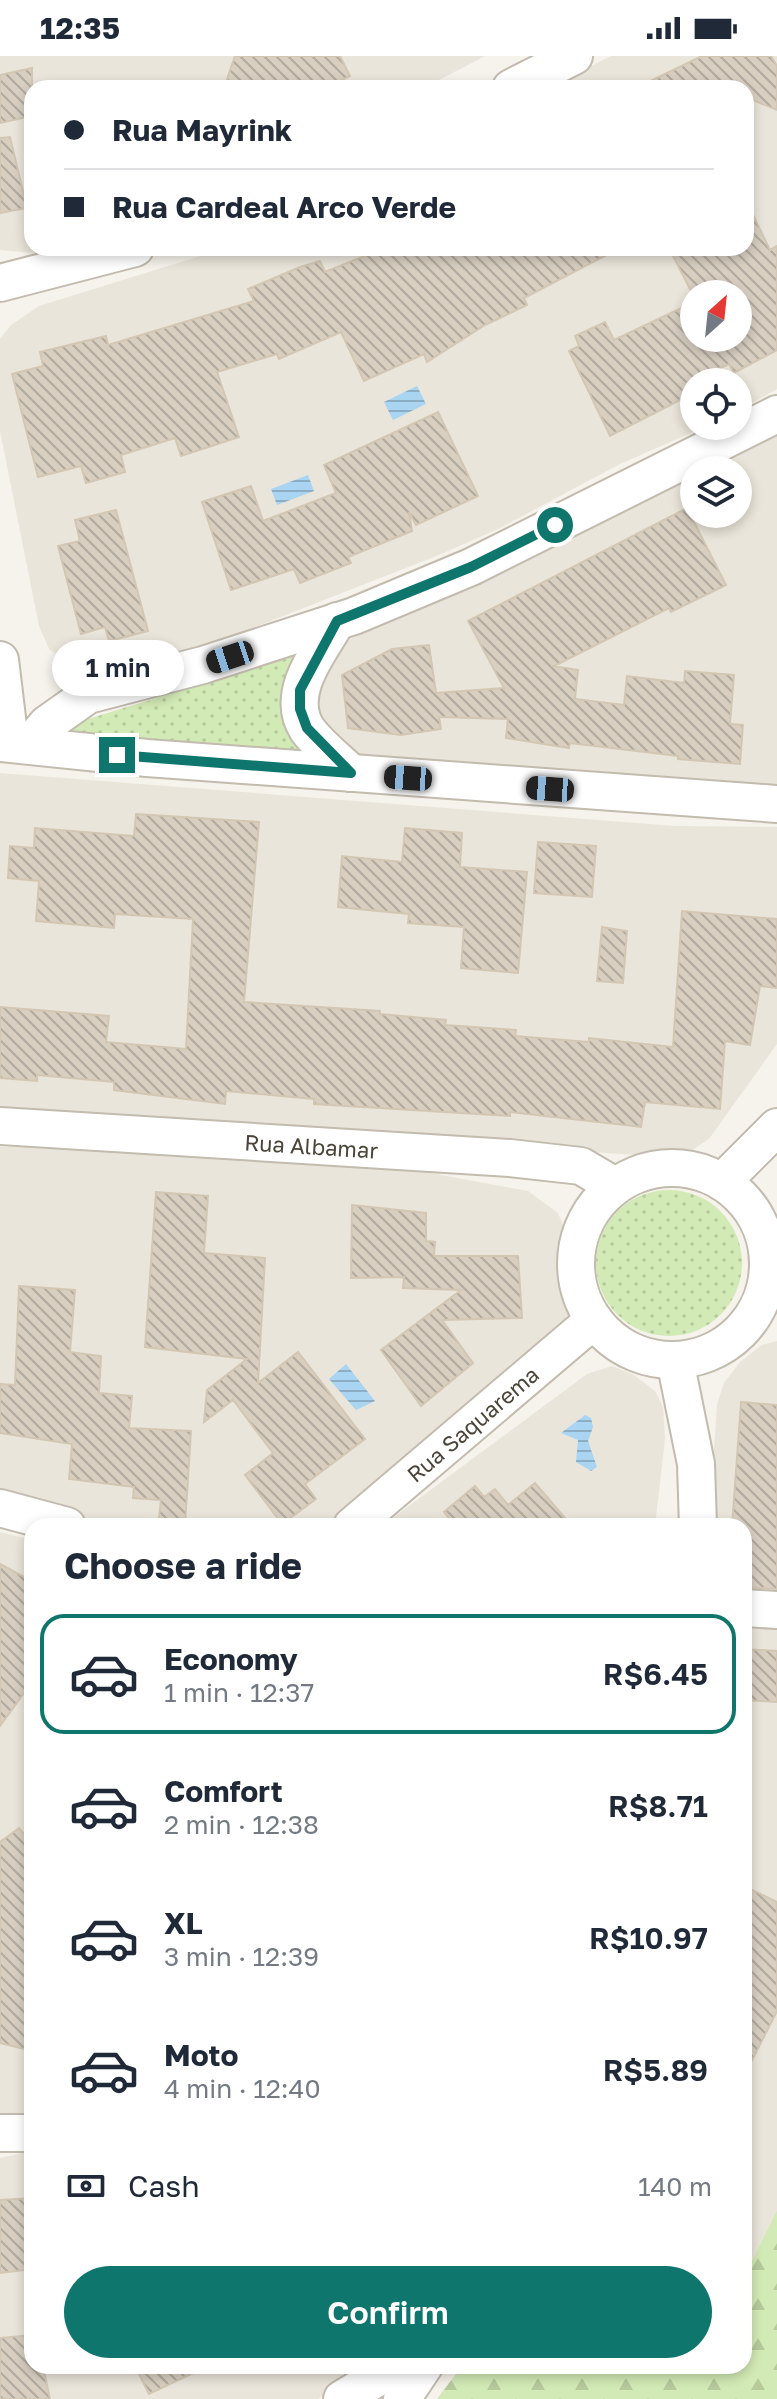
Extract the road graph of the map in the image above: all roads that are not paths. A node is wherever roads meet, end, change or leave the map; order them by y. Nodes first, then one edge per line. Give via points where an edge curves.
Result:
1 (574, 56) edge
2 (527, 80) edge
3 (104, 256) edge
4 (0, 283) edge
5 (777, 414) edge
6 (337, 621) junction
7 (0, 660) edge
8 (13, 744) edge
9 (351, 773) junction
10 (777, 804) edge
11 (0, 1126) edge
12 (777, 1127) edge
13 (722, 1182) junction
14 (615, 1186) junction
15 (769, 1300) edge
16 (594, 1320) junction
17 (675, 1360) junction
18 (0, 1508) edge
19 (37, 1518) edge
20 (361, 1518) edge
21 (698, 1518) edge
22 (752, 1608) edge
23 (777, 1610) edge
24 (0, 2133) edge
25 (24, 2133) edge
26 (384, 2374) edge
27 (419, 2374) edge
28 (342, 2399) edge
29 (402, 2399) edge

1 - 2 street
3 - 4 street
5 - 6 street via 471,567
6 - 8 street via 203,665 88,695
6 - 9 street via 300,690 300,709 307,728
7 - 8 street
8 - 9 street
9 - 10 street
11 - 14 street, Rua Albamar via 510,1158 581,1166
12 - 13 street
13 - 14 street via 696,1171 668,1168 640,1173
13 - 15 street via 758,1221 767,1247
14 - 16 street via 594,1207 580,1234 575,1263 580,1293
15 - 17 street via 727,1343
16 - 17 street via 629,1350
16 - 20 street, Rua Saquarema
17 - 21 street via 696,1464
18 - 19 street
22 - 23 street
24 - 25 street
26 - 28 street
27 - 29 street

